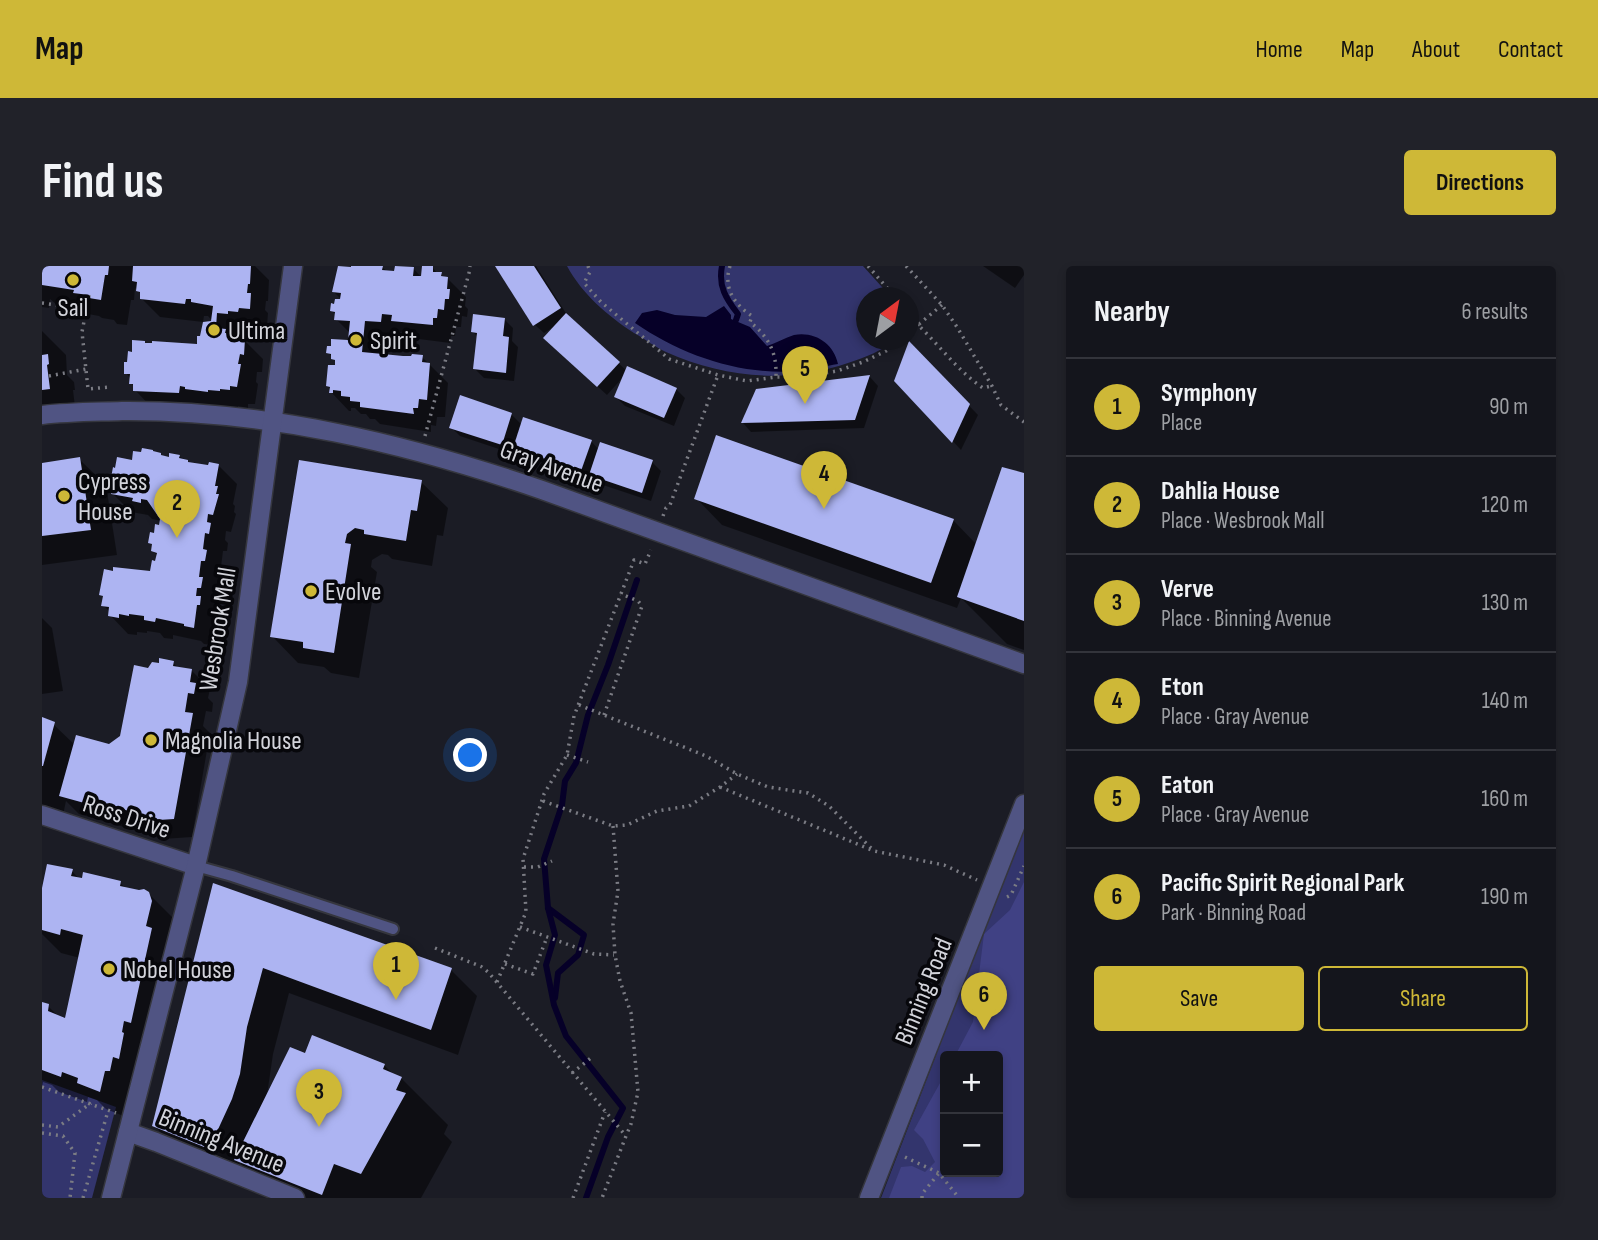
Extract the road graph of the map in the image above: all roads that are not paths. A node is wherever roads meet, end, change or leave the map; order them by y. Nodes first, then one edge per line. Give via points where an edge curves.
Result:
1 (293, 266) edge
2 (42, 415) edge
3 (273, 421) junction
4 (1024, 664) edge
5 (1024, 804) edge
6 (42, 815) edge
7 (196, 866) junction
8 (393, 929) dead end
9 (130, 1125) junction
10 (111, 1198) edge
11 (295, 1198) edge
12 (869, 1198) edge

1 - 3 street, Wesbrook Mall
2 - 3 street, Gray Avenue via 190,412
3 - 4 street, Gray Avenue via 422,452 495,474
3 - 7 street, Wesbrook Mall via 237,682
5 - 12 street, Binning Road
6 - 7 street, Ross Drive
7 - 8 lane
7 - 9 street, Wesbrook Mall
9 - 10 street, Wesbrook Mall
9 - 11 street, Binning Avenue via 156,1142

